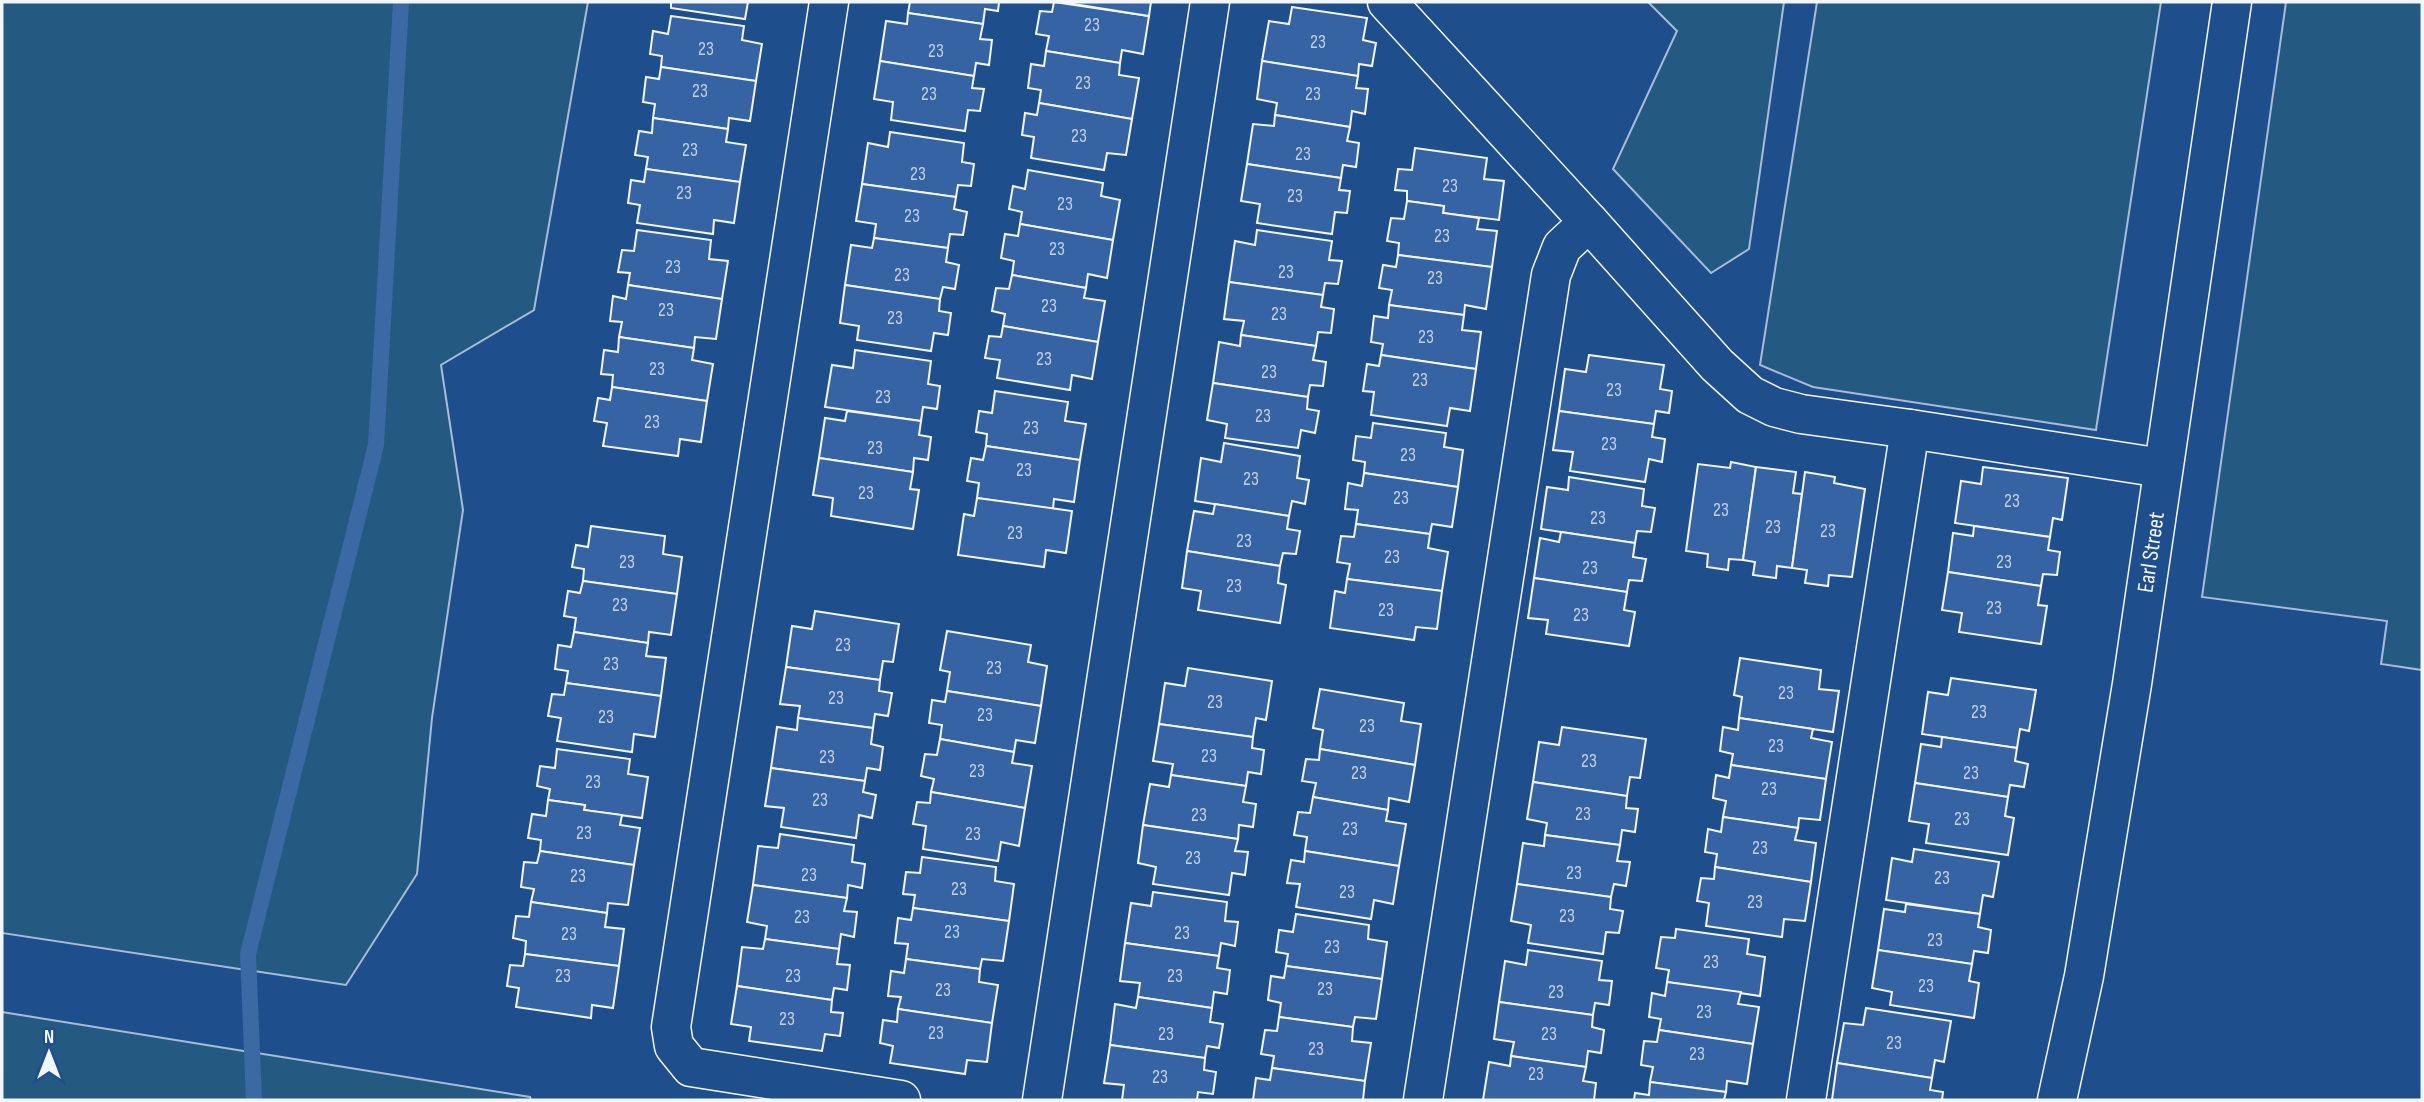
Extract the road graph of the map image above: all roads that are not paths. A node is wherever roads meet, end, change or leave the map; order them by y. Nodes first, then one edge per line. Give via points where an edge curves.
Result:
1 (829, 2) edge
2 (1210, 2) edge
3 (1387, 2) edge
4 (2232, 2) edge
5 (1589, 222) junction
6 (1910, 429) junction
7 (2162, 468) junction
8 (901, 1100) edge
9 (1042, 1100) edge
10 (1423, 1100) edge
11 (1806, 1100) edge
12 (2057, 1100) edge

1 - 8 street via 671,1027 678,1055 691,1067
2 - 9 street
3 - 5 street
4 - 7 street, Earl Street
5 - 6 street via 1717,365 1750,395 1801,414
5 - 10 street via 1562,247 1551,275
6 - 7 street
6 - 11 street
7 - 12 street, Earl Street via 2084,975

